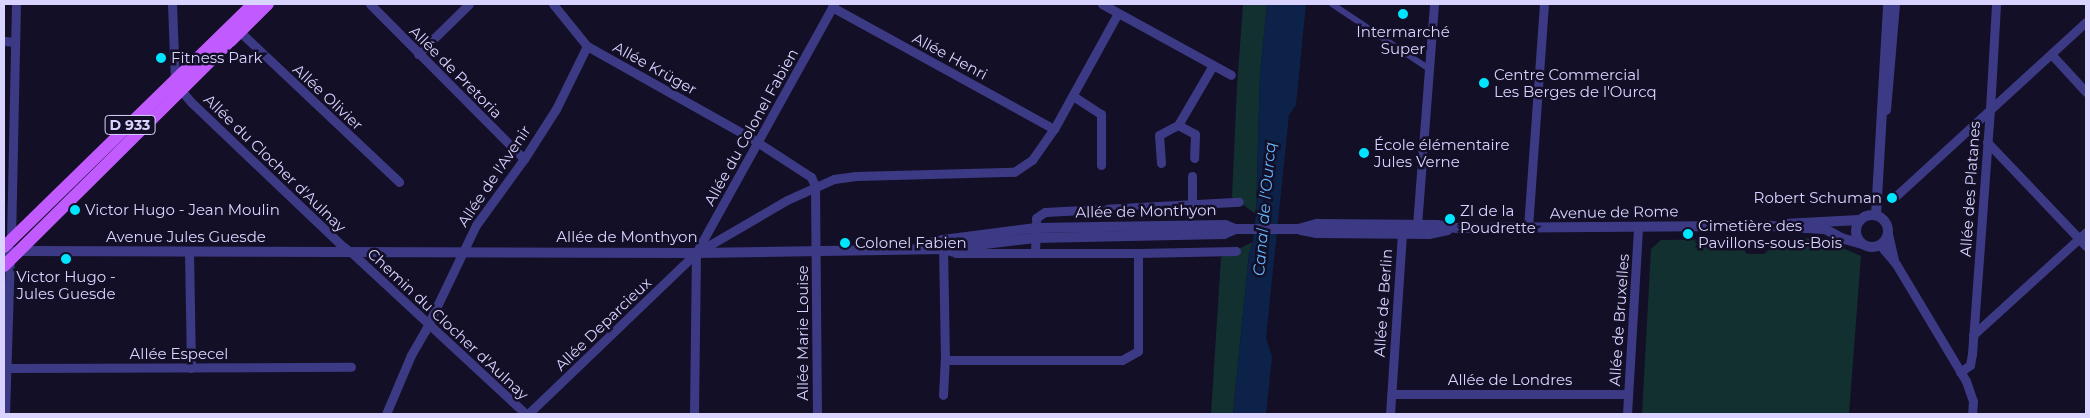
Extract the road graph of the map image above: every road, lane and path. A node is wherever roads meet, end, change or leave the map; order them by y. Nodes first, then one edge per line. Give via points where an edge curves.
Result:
1 (16, 4) edge
2 (172, 4) edge
3 (253, 4) edge
4 (268, 4) edge
5 (370, 4) edge
6 (469, 4) edge
7 (553, 4) edge
8 (1102, 4) edge
9 (1332, 4) edge
10 (1434, 4) edge
11 (1544, 4) edge
12 (1888, 4) edge
13 (1895, 4) edge
14 (1996, 4) edge
15 (833, 5) edge
16 (1118, 12) junction
17 (2086, 22) edge
18 (239, 31) junction
19 (4, 41) edge
20 (15, 42) junction
21 (587, 46) junction
22 (418, 54) junction
23 (2051, 54) junction
24 (1213, 65) junction
25 (1429, 69) junction
26 (1230, 75) dead end
27 (178, 86) junction
28 (2086, 92) edge
29 (1072, 96) junction
30 (1882, 98) junction
31 (1990, 109) junction
32 (1884, 122) junction
33 (1178, 125) junction
34 (1054, 129) junction
35 (758, 142) junction
36 (1987, 142) junction
37 (1194, 158) dead end
38 (524, 160) junction
39 (1880, 160) junction
40 (1161, 163) dead end
41 (1101, 165) dead end
42 (1192, 176) dead end
43 (399, 182) dead end
44 (815, 186) junction
45 (1897, 195) dead end
46 (1239, 202) dead end
47 (1192, 204) junction
48 (1876, 215) junction
49 (1859, 220) junction
50 (713, 224) junction
51 (1417, 225) junction
52 (1437, 225) junction
53 (1771, 226) junction
54 (1528, 227) junction
55 (1638, 227) junction
56 (1457, 228) junction
57 (1294, 229) junction
58 (1035, 233) junction
59 (1402, 233) junction
60 (726, 234) junction
61 (1888, 234) junction
62 (2083, 235) edge
63 (1862, 244) junction
64 (943, 245) junction
65 (1880, 245) junction
66 (2086, 246) edge
67 (816, 251) junction
68 (1236, 251) dead end
69 (8, 252) edge
70 (190, 252) junction
71 (462, 252) junction
72 (696, 252) junction
73 (1035, 252) junction
74 (352, 253) junction
75 (1138, 253) junction
76 (1896, 264) junction
77 (428, 323) junction
78 (1973, 335) junction
79 (945, 360) junction
80 (351, 367) dead end
81 (7, 368) junction
82 (192, 368) junction
83 (1960, 372) junction
84 (1392, 394) junction
85 (1628, 394) junction
86 (943, 395) dead end
87 (6, 414) edge
88 (386, 414) edge
89 (527, 414) edge
90 (694, 414) edge
91 (818, 414) edge
92 (1390, 414) edge
93 (1627, 414) edge
94 (1972, 414) edge

1 - 20 street
2 - 27 street
3 - 27 main road, D 933
4 - 18 main road, D 933
5 - 22 street, Allée de Pretoria
6 - 22 street
7 - 21 street, Allée Krüger
8 - 16 street
9 - 25 street
10 - 25 street
11 - 54 street
12 - 30 street
13 - 32 street
14 - 31 street, Allée des Platanes
15 - 34 street, Allée Henri
15 - 35 street, Allée du Colonel Fabien
16 - 24 street
16 - 29 street
17 - 23 street
18 - 27 main road, D 933
18 - 43 street, Allée Olivier
19 - 20 street
20 - 69 street
21 - 35 street, Allée Krüger
21 - 38 street, Allée de l'Avenir via 556,109
22 - 38 street, Allée de Pretoria
23 - 28 street
23 - 31 street
24 - 26 street
24 - 33 street
25 - 51 street
27 - 69 main road, D 933
27 - 74 street, Allée du Clocher d'Aulnay via 284,192
29 - 34 street
29 - 41 street via 1100,114
30 - 32 street via 1885,99
30 - 39 street
31 - 36 street, Allée des Platanes
31 - 45 street
32 - 39 street
33 - 37 street via 1195,134
33 - 40 street via 1159,135
34 - 44 street via 1032,160 1014,172 856,176
35 - 44 street, Allée Krüger via 812,177
35 - 50 street, Allée du Colonel Fabien
36 - 62 street
36 - 78 street, Allée des Platanes
38 - 71 street, Allée de l'Avenir via 476,225
39 - 48 street
42 - 47 street
44 - 60 street
44 - 67 street, Allée Marie Louise
46 - 47 street, Allée de Monthyon
47 - 58 street, Allée de Monthyon via 1045,212 1036,218
48 - 49 street via 1867,215
48 - 61 street via 1887,224
49 - 53 street, Avenue de Rome via 1799,221
49 - 63 street via 1856,235
50 - 60 street
50 - 72 street, Allée du Colonel Fabien
51 - 52 street, Avenue de Rome
51 - 57 street, Avenue de Rome via 1317,224
52 - 56 street, Avenue de Rome
52 - 59 street, Allée de Berlin via 1405,228
53 - 55 street, Avenue de Rome
53 - 63 street, Avenue de Rome via 1825,229
54 - 55 street, Avenue de Rome
54 - 56 street, Avenue de Rome
55 - 85 street, Allée de Bruxelles
56 - 59 street, Avenue de Rome via 1430,234
57 - 58 street, Allée de Monthyon via 1235,229 1224,234
57 - 59 street, Avenue de Rome via 1316,234
58 - 64 street, Allée de Monthyon
58 - 73 street
59 - 84 street, Allée de Berlin
60 - 72 street
61 - 65 street
61 - 76 street
62 - 66 street
62 - 78 street
63 - 65 street via 1870,247
64 - 67 street, Allée de Monthyon via 902,250
64 - 73 street via 956,253
64 - 79 street
65 - 76 street
67 - 72 street, Allée de Monthyon
67 - 91 street, Allée Marie Louise
68 - 75 street
69 - 70 street, Avenue Jules Guesde
69 - 81 street
70 - 74 street, Avenue Jules Guesde
70 - 82 street
71 - 72 street, Allée de Monthyon
71 - 74 street, Allée de Monthyon
71 - 77 street, Allée de l'Avenir
72 - 89 street, Allée Deparcieux
72 - 90 street
73 - 75 street
74 - 77 street, Chemin du Clocher d'Aulnay
75 - 79 street via 1138,351 1122,360
76 - 83 street
77 - 88 street, Allée de l'Avenir
77 - 89 street, Chemin du Clocher d'Aulnay
78 - 83 street, Allée des Platanes via 1970,365
79 - 86 street
80 - 82 street, Allée Especel
81 - 82 street, Allée Especel
81 - 87 street
83 - 94 street via 1973,401
84 - 85 street, Allée de Londres
84 - 92 street, Allée de Berlin
85 - 93 street, Allée de Bruxelles

